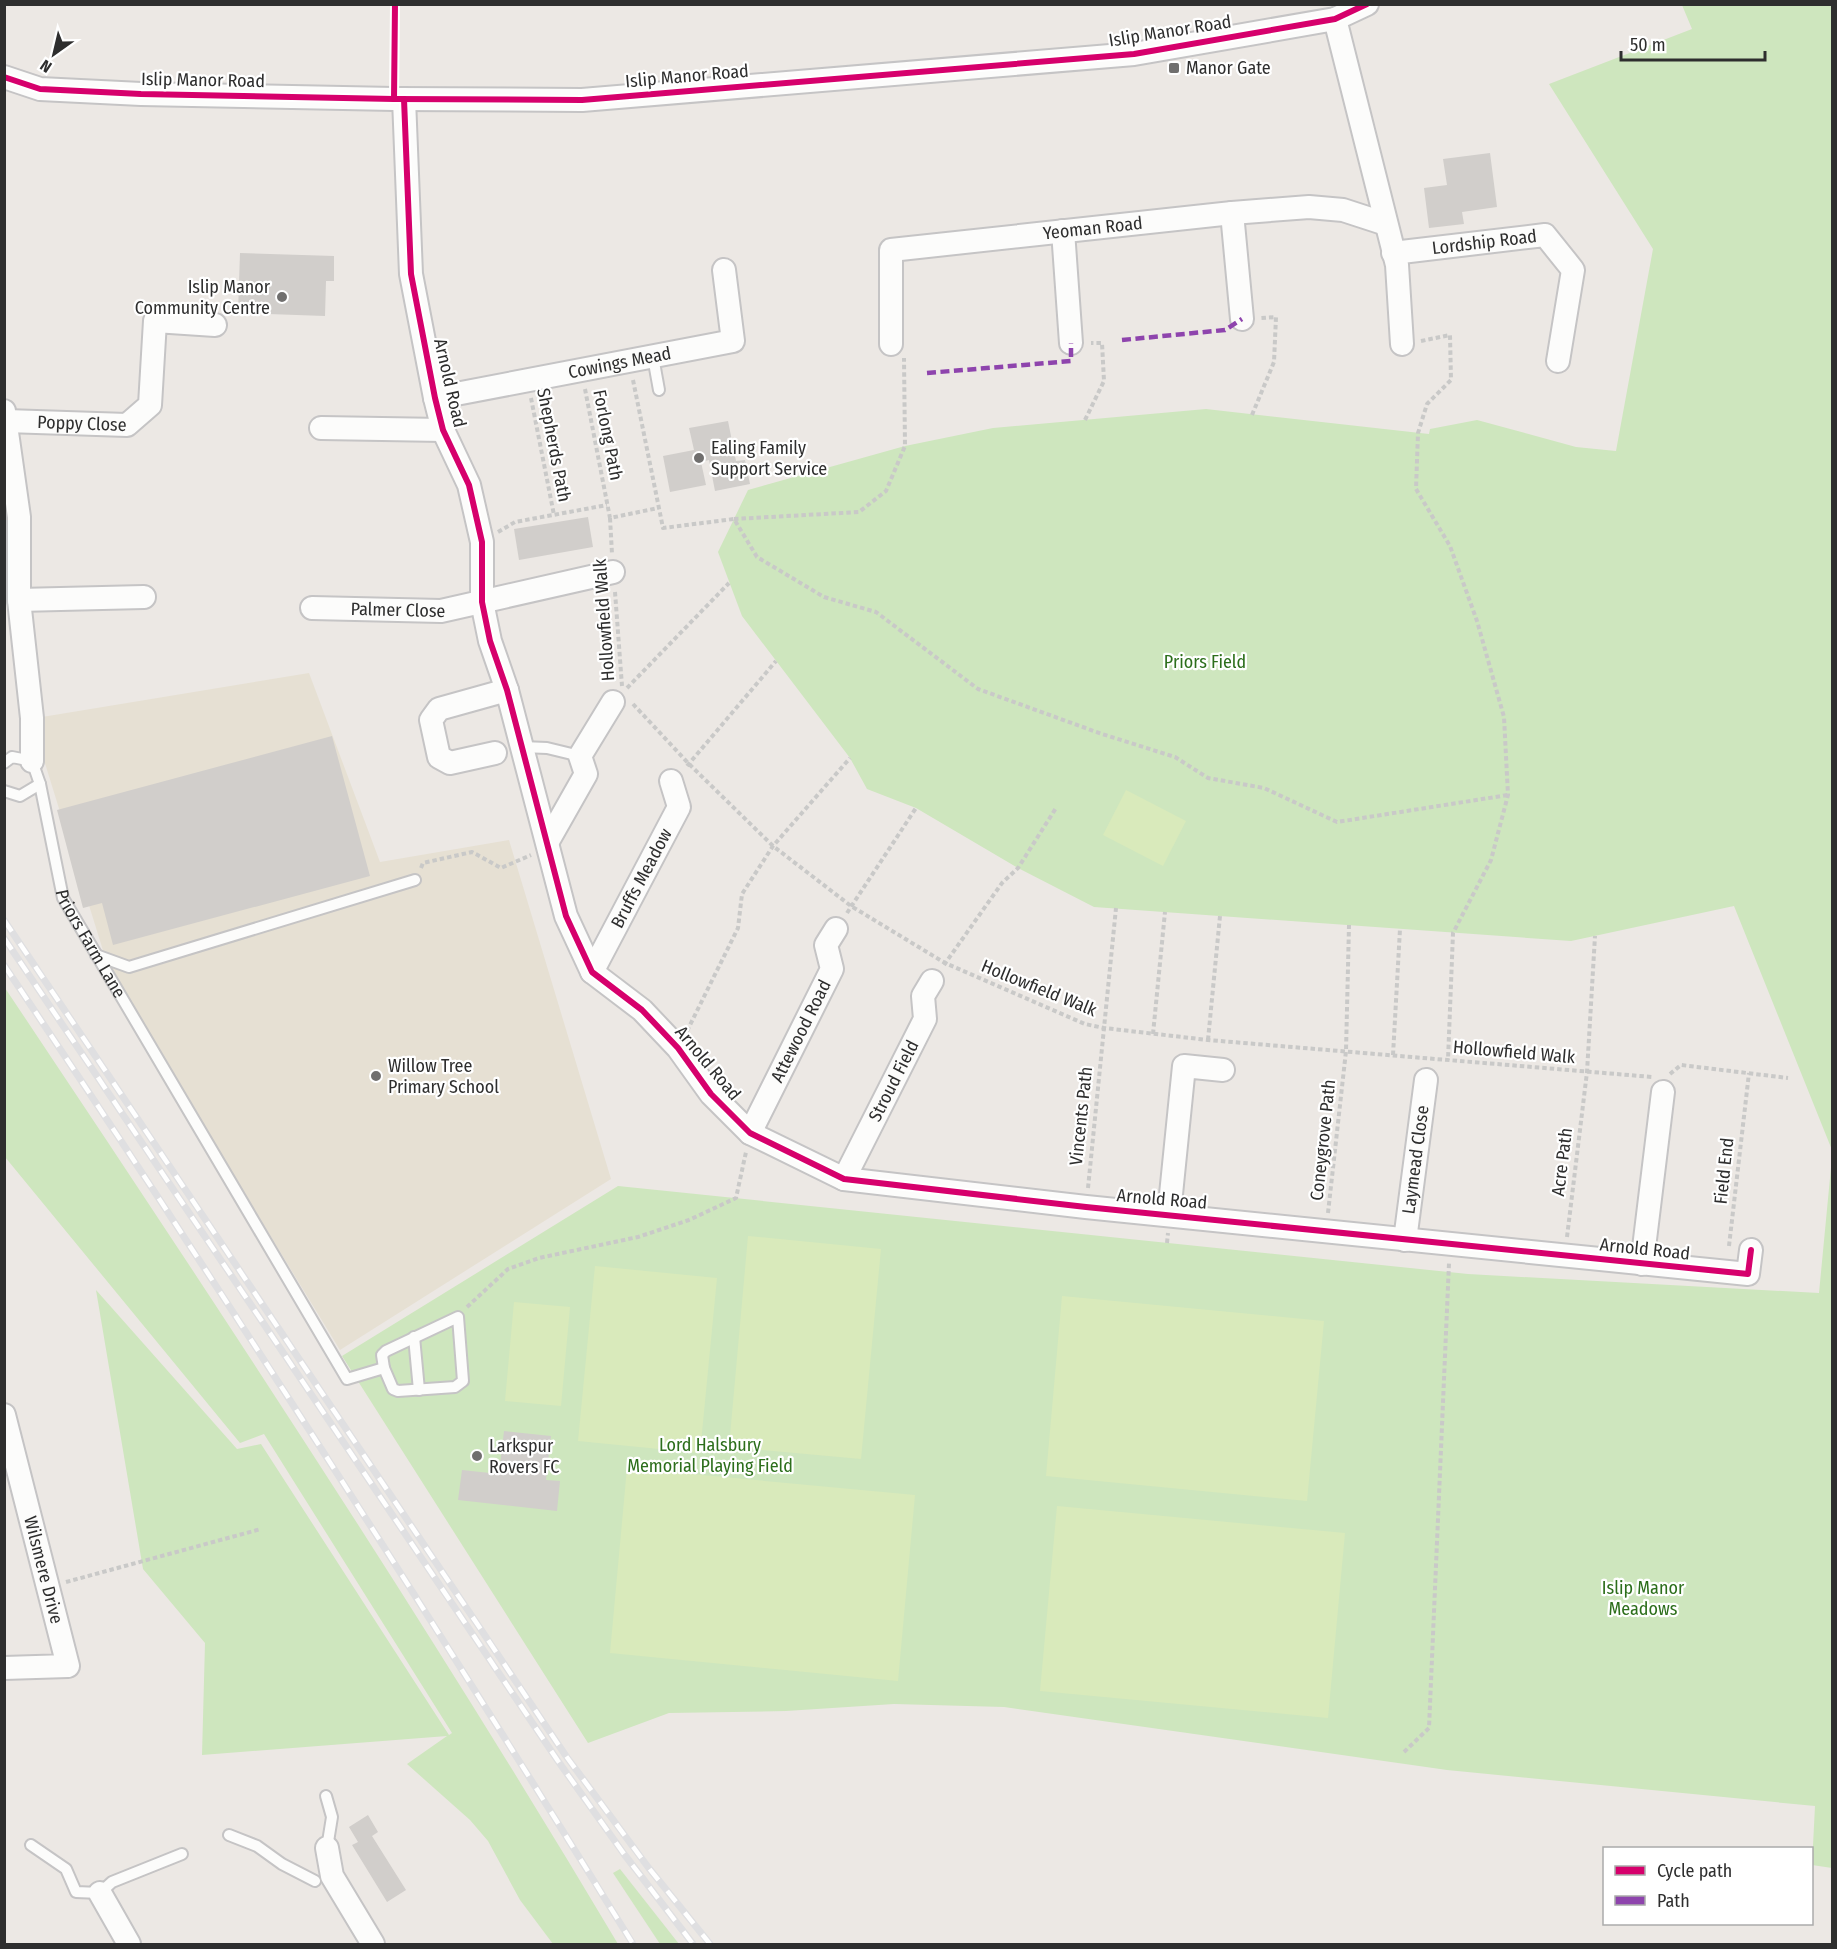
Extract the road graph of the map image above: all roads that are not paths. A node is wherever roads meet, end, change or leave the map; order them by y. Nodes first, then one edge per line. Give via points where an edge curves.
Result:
1 (1367, 4) edge
2 (1335, 19) junction
3 (4, 77) edge
4 (399, 99) junction
5 (1232, 213) junction
6 (1386, 224) junction
7 (1063, 231) junction
8 (1394, 253) junction
9 (724, 270) dead end
10 (1242, 319) road end
11 (214, 325) dead end
12 (891, 344) road end
13 (1071, 344) road end
14 (1402, 344) road end
15 (653, 357) junction
16 (1558, 361) dead end
17 (659, 390) dead end
18 (435, 398) junction
19 (5, 416) edge
20 (321, 428) dead end
21 (443, 430) junction
22 (613, 572) road end
23 (144, 597) dead end
24 (19, 600) junction
25 (482, 602) junction
26 (312, 608) dead end
27 (507, 690) junction
28 (618, 698) road end
29 (522, 747) junction
30 (495, 753) dead end
31 (580, 756) junction
32 (32, 760) junction
33 (4, 763) edge
34 (670, 781) road end
35 (40, 784) junction
36 (4, 791) edge
37 (548, 841) junction
38 (415, 880) road end
39 (836, 929) road end
40 (96, 955) junction
41 (592, 972) junction
42 (939, 972) road end
43 (1223, 1070) dead end
44 (1426, 1080) dead end
45 (1660, 1082) road end
46 (750, 1133) junction
47 (844, 1179) junction
48 (1169, 1214) junction
49 (1405, 1240) junction
50 (1751, 1250) dead end
51 (1642, 1264) junction
52 (414, 1337) junction
53 (384, 1368) junction
54 (419, 1390) junction
55 (4, 1415) edge
56 (11, 1465) edge
57 (4, 1668) edge
58 (326, 1796) dead end
59 (229, 1835) dead end
60 (31, 1845) dead end
61 (327, 1848) joint
62 (182, 1854) dead end
63 (315, 1881) dead end
64 (100, 1893) junction
65 (129, 1944) edge
66 (374, 1944) edge

1 - 2 street, Islip Manor Road
2 - 4 street, Islip Manor Road via 1122,55 582,100
2 - 6 street
3 - 4 street, Islip Manor Road via 40,89
4 - 18 street, Arnold Road via 411,274
5 - 6 street, Yeoman Road via 1320,208 1343,210
5 - 7 street, Yeoman Road
5 - 10 street
6 - 8 street
7 - 12 street, Yeoman Road via 891,250
7 - 13 street
8 - 14 street
8 - 16 street, Lordship Road via 1545,235 1573,270
9 - 15 street, Cowings Mead via 733,341
11 - 19 street, Poppy Close via 155,321 150,405 127,425
15 - 17 lane
15 - 18 street, Cowings Mead
18 - 21 street, Arnold Road
19 - 24 street, Priors Farm Lane via 19,517
20 - 21 street
21 - 25 street, Arnold Road via 469,485 482,542
22 - 25 street, Palmer Close
23 - 24 street
24 - 32 street, Priors Farm Lane via 32,718
25 - 26 street, Palmer Close via 441,611
25 - 27 street, Arnold Road
27 - 29 street, Arnold Road
27 - 30 street via 439,709 430,720 439,756 450,764
28 - 31 street
29 - 31 lane
29 - 37 street, Arnold Road
31 - 37 street via 586,774
32 - 33 lane via 12,757
32 - 35 lane, Priors Farm Lane
34 - 41 street, Bruffs Meadow via 680,807
35 - 36 lane via 20,796
35 - 40 lane, Priors Farm Lane via 63,898
37 - 41 street, Arnold Road via 566,916
38 - 40 lane via 129,967
39 - 46 street, Attewood Road via 826,945 832,969
40 - 53 lane, Priors Farm Lane via 347,1379
41 - 46 street, Arnold Road via 642,1010 678,1048 711,1094
42 - 47 street, Stroud Field via 923,996 925,1019
43 - 48 street via 1184,1066
44 - 49 street, Laymead Close
45 - 51 street
46 - 47 street, Arnold Road
47 - 48 street, Arnold Road
48 - 49 street, Arnold Road
49 - 51 street, Arnold Road
50 - 51 street, Arnold Road via 1748,1274
52 - 53 lane via 386,1350 382,1356
52 - 54 lane
52 - 54 lane via 458,1317 462,1381 455,1387
53 - 54 lane via 393,1389
55 - 56 street, Wilsmere Drive
56 - 57 street, Wilsmere Drive via 68,1666
58 - 61 lane via 332,1817
59 - 63 lane via 257,1846
60 - 64 lane via 66,1869 76,1892
61 - 66 street via 332,1876
62 - 64 lane via 112,1882
64 - 65 street

